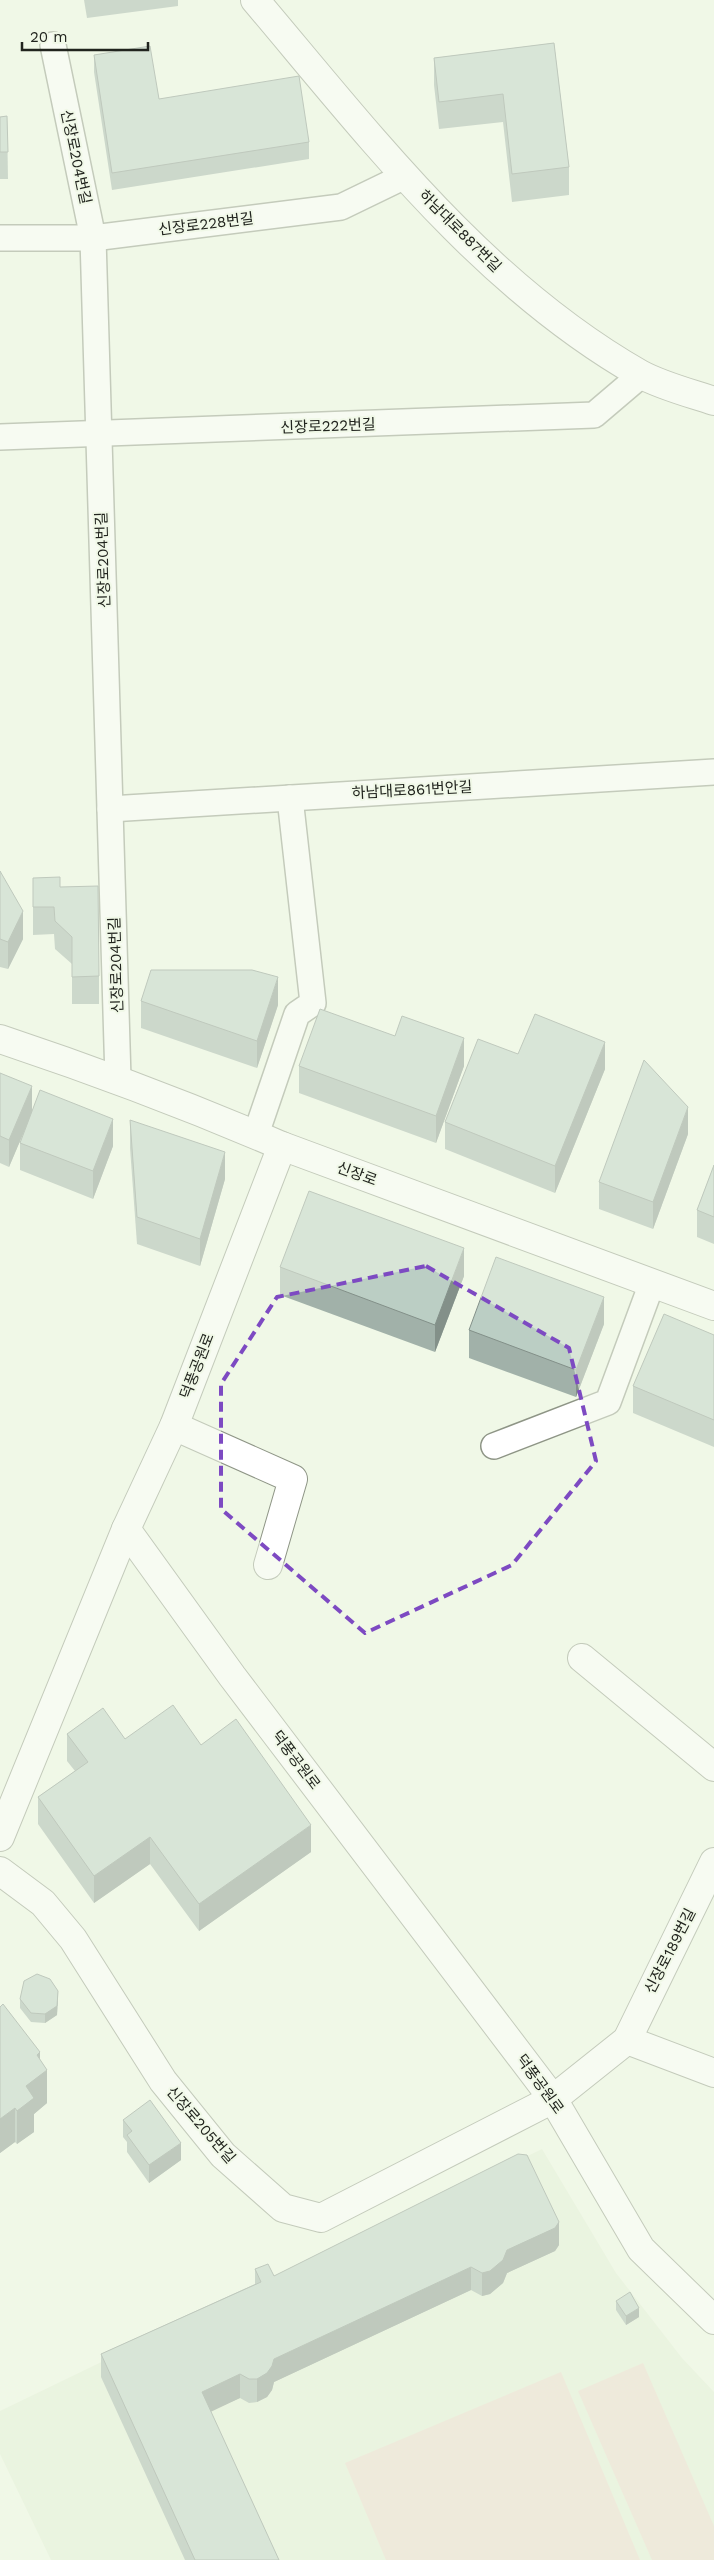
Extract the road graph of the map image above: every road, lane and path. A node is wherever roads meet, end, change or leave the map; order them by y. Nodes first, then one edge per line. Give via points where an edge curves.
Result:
1 (255, 0) edge
2 (54, 45) dead end
3 (405, 176) junction
4 (0, 238) edge
5 (93, 238) junction
6 (641, 375) junction
7 (714, 401) edge
8 (99, 434) junction
9 (0, 436) edge
10 (714, 772) edge
11 (290, 798) junction
12 (110, 809) junction
13 (0, 1039) edge
14 (118, 1079) junction
15 (256, 1134) junction
16 (282, 1146) junction
17 (652, 1283) junction
18 (714, 1306) edge
19 (174, 1426) junction
20 (494, 1446) dead end
21 (126, 1529) junction
22 (268, 1565) dead end
23 (582, 1658) dead end
24 (714, 1767) edge
25 (0, 1837) edge
26 (714, 1862) edge
27 (0, 1871) edge
28 (627, 2040) junction
29 (714, 2073) edge
30 (553, 2099) junction
31 (714, 2320) edge

1 - 3 street, 하남대로887번길
2 - 5 lane, 신장로204번길
3 - 5 lane, 신장로228번길 via 341,207
3 - 6 street, 하남대로887번길 via 496,268 572,329
4 - 5 lane, 신장로228번길
5 - 8 lane, 신장로204번길
6 - 7 street, 하남대로887번길
6 - 8 lane, 신장로222번길 via 594,415
8 - 9 lane, 신장로222번길
8 - 12 lane, 신장로204번길
10 - 11 lane, 하남대로861번안길
11 - 12 lane, 하남대로861번안길
11 - 15 lane via 314,1003 297,1014
12 - 14 lane, 신장로204번길
13 - 14 street, 신장로
14 - 15 street, 신장로
15 - 16 street, 신장로
16 - 17 street, 신장로
16 - 19 street, 덕풍공원로
17 - 18 street, 신장로
17 - 20 lane via 608,1402
19 - 21 street, 덕풍공원로
19 - 22 street via 293,1479
21 - 25 street
21 - 30 street, 덕풍공원로 via 232,1676
23 - 24 street
26 - 28 street, 신장로189번길
27 - 30 street, 신장로205번길 via 43,1903 67,1932 163,2081 223,2155 283,2208 321,2218
28 - 29 street
28 - 30 street, 신장로189번길
30 - 31 street, 덕풍공원로 via 641,2249

